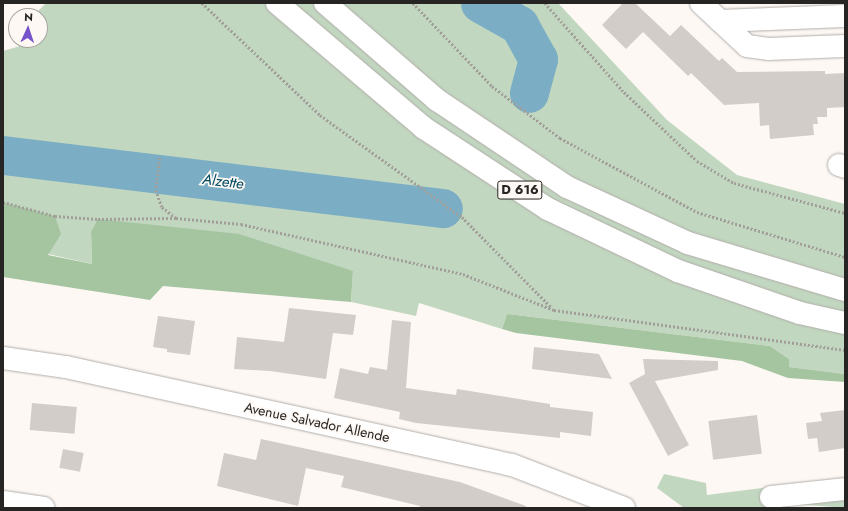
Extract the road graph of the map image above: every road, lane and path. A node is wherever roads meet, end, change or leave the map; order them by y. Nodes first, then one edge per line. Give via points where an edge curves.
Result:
1 (202, 3) edge
2 (278, 3) edge
3 (325, 3) edge
4 (413, 3) edge
5 (544, 3) edge
6 (701, 3) edge
7 (845, 16) edge
8 (720, 21) junction
9 (845, 46) edge
10 (160, 158) dead end
11 (3, 202) edge
12 (845, 213) edge
13 (176, 218) junction
14 (845, 257) edge
15 (845, 290) edge
16 (554, 310) junction
17 (845, 322) edge
18 (845, 350) edge
19 (3, 358) edge
20 (845, 489) edge
21 (771, 497) dead end
22 (3, 502) edge
23 (44, 508) edge
24 (624, 508) edge

1 - 16 path via 320,115 462,217
2 - 17 main road, D 616 via 424,128 548,208 678,271 800,313
3 - 15 main road, D 616 via 437,100 567,187 688,243
4 - 14 path via 492,86 560,138 697,212
5 - 12 path via 624,92 698,161 734,183
6 - 8 main road
7 - 8 main road
8 - 9 main road via 747,46 768,49
10 - 13 path via 156,190 162,208
11 - 13 path via 55,216 98,219
13 - 16 path via 241,224 463,274
16 - 18 path
19 - 24 main road, Avenue Salvador Allende via 66,367 512,465
20 - 21 main road
22 - 23 main road

